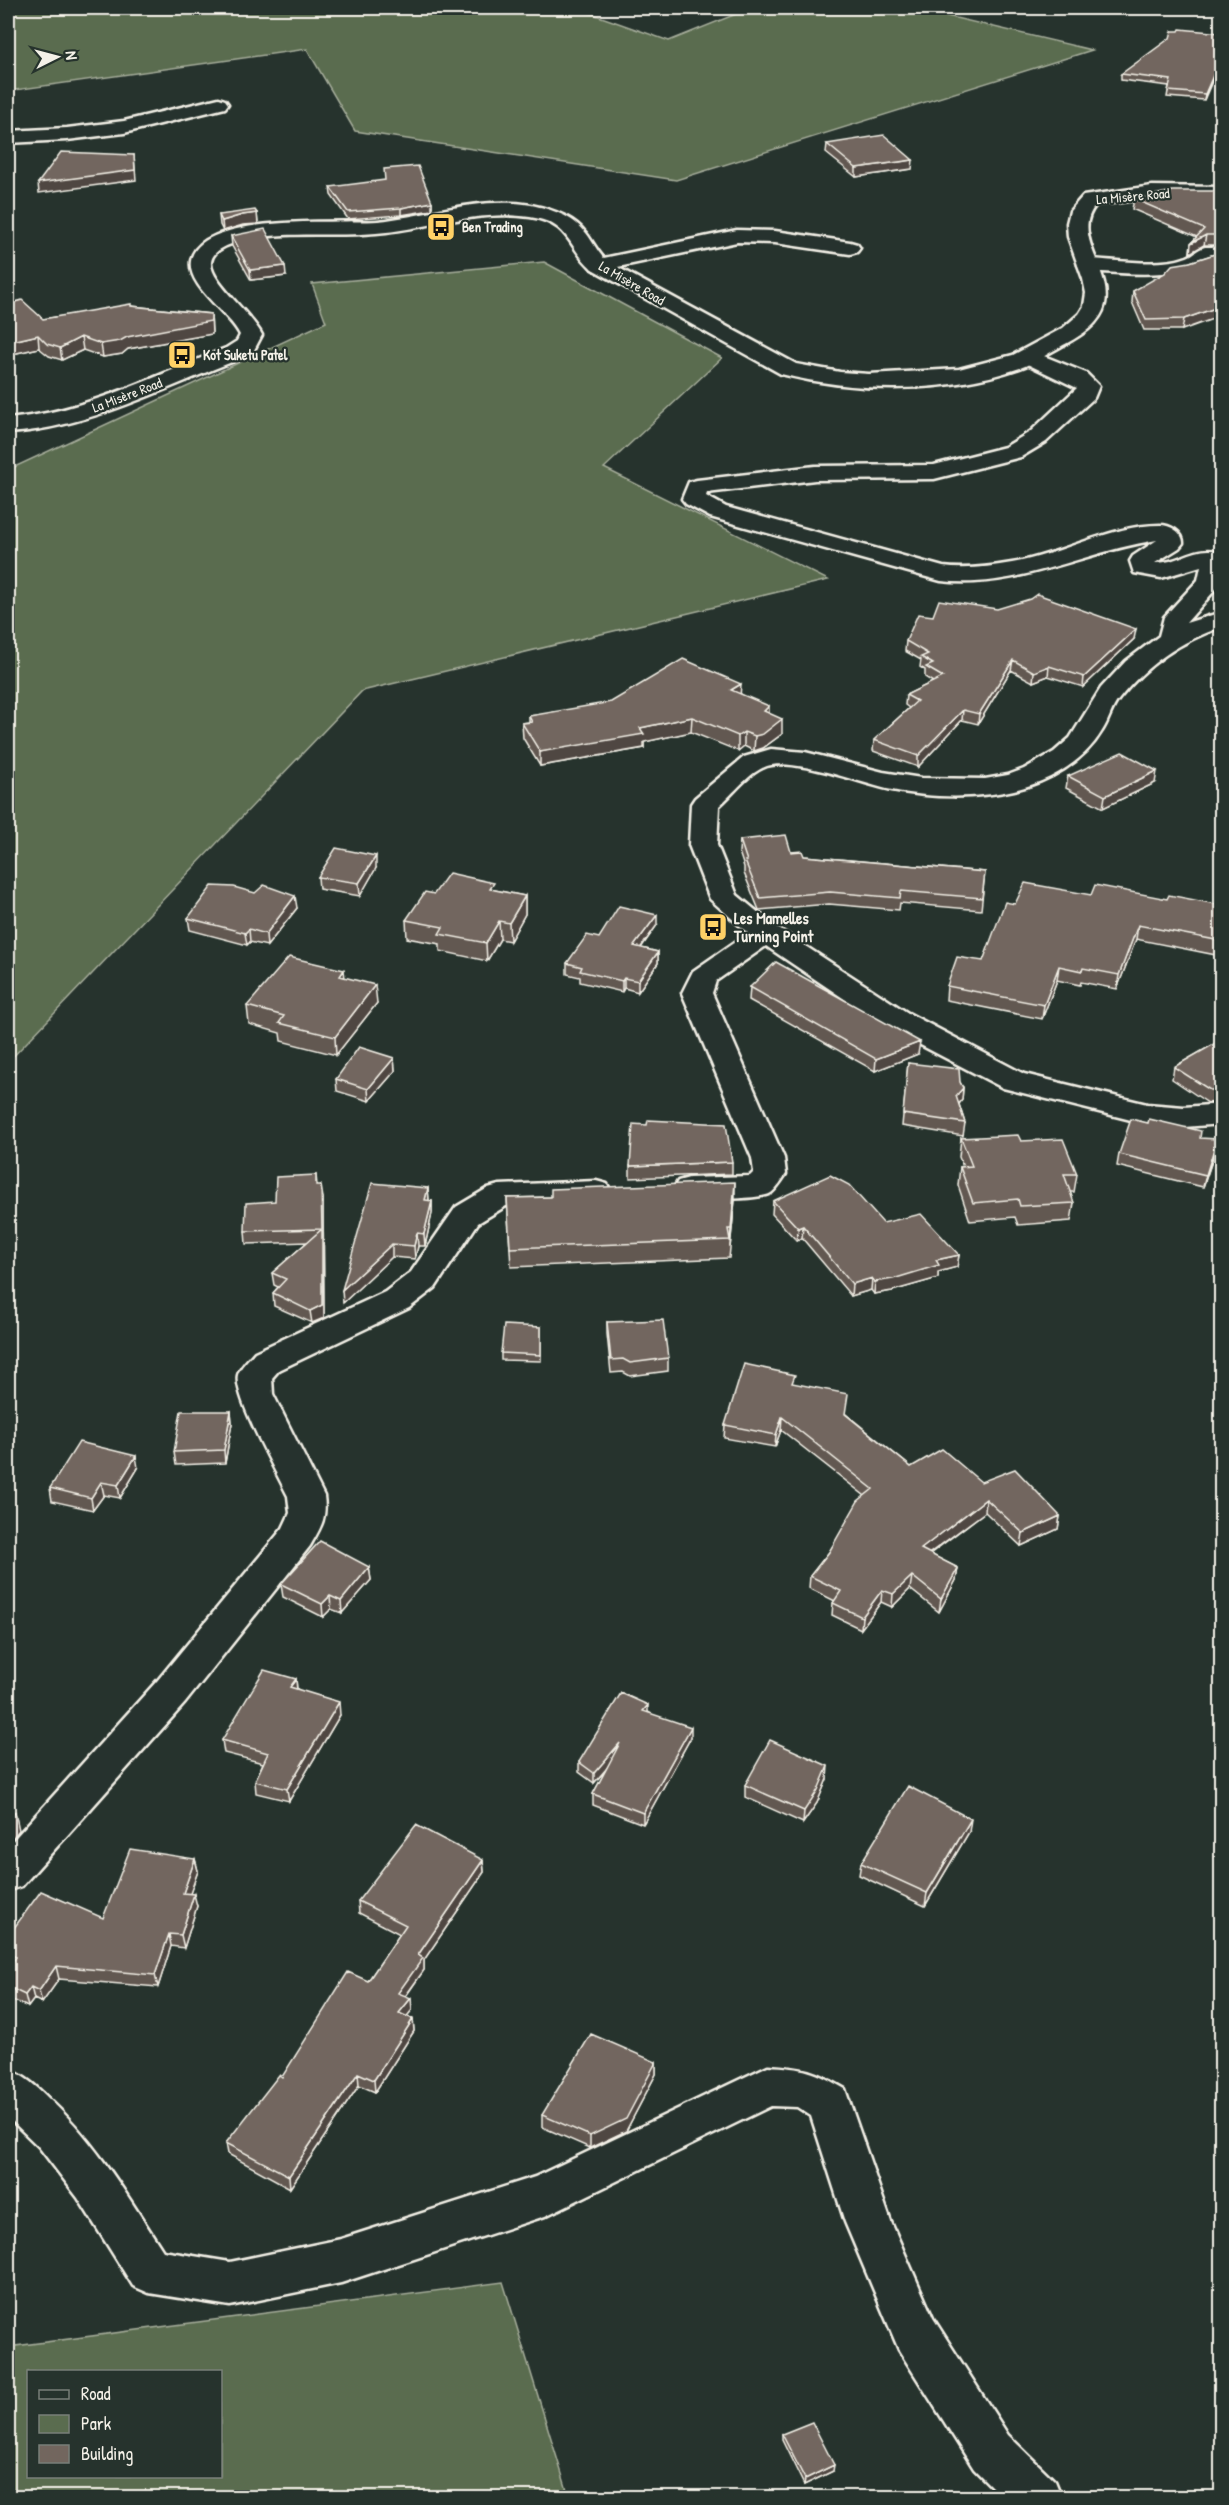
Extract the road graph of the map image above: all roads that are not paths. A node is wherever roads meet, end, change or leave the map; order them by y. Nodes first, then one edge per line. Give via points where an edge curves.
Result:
1 (219, 104) dead end
2 (8, 137) edge
3 (1221, 193) edge
4 (850, 248) dead end
5 (1221, 252) edge
6 (599, 265) junction
7 (1088, 265) junction
8 (1029, 356) junction
9 (8, 426) edge
10 (1221, 619) edge
11 (1171, 640) junction
12 (766, 933) junction
13 (1221, 1114) edge
14 (8, 1874) edge
15 (8, 2089) edge
16 (1038, 2498) edge

1 - 2 street via 124,127
3 - 7 street, La Misère Road via 1152,192 1090,200 1076,217
4 - 6 street via 775,237 737,236
5 - 7 street via 1205,253 1196,262 1183,264
6 - 8 street, La Misère Road via 789,369 812,376 947,377 981,372
6 - 9 street, La Misère Road via 588,255 575,231 560,220 519,210 377,227 262,232 225,239 206,252 201,260 202,269 212,287 248,324 251,335 246,345 214,362 80,413
7 - 8 street, La Misère Road via 1095,303 1088,320
8 - 11 street via 1088,386 1086,393 1038,437 1013,452 934,472 815,473 697,487 694,499 718,512 941,574 980,575 1015,570 1128,537 1161,532 1172,538 1171,543 1142,561 1143,568 1168,572 1208,556 1220,569 1208,593 1187,604 1174,619
10 - 11 street
11 - 12 street via 1153,650 1108,694 1086,736 1059,762 1014,782 947,789 891,782 782,757 758,760 705,804 703,846 724,899
12 - 13 street via 897,1020 1014,1081 1147,1114
12 - 14 street via 703,977 697,993 768,1158 770,1174 759,1186 499,1196 467,1215 423,1280 396,1300 267,1360 255,1375 256,1394 306,1496 308,1513 297,1536 171,1692
15 - 16 street via 55,2133 94,2182 149,2271 230,2284 341,2261 545,2194 768,2086 804,2088 829,2103 868,2222 916,2334 991,2452

